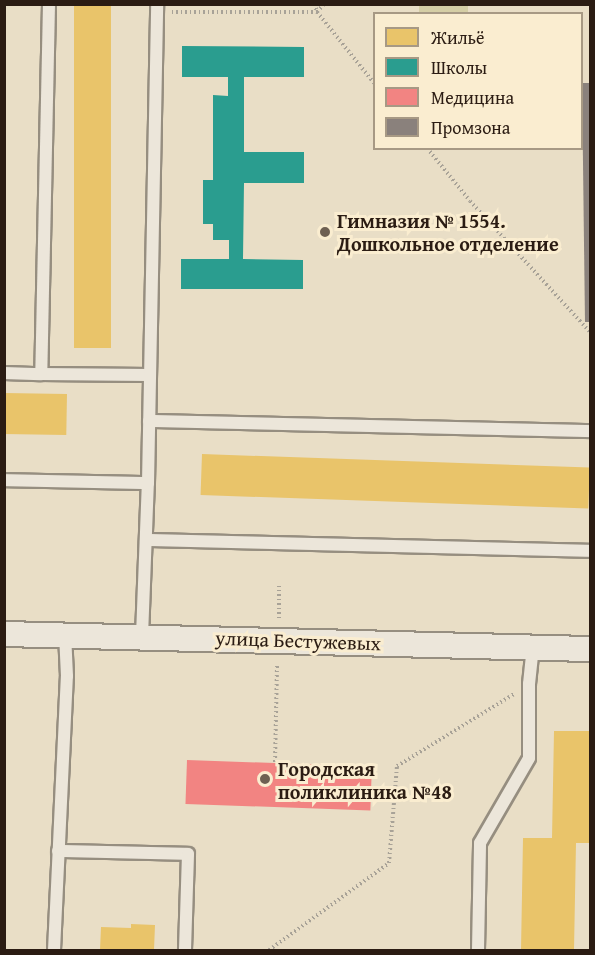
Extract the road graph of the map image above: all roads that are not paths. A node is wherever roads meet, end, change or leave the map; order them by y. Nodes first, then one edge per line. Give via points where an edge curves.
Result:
1 (49, 4) edge
2 (157, 8) edge
3 (4, 373) edge
4 (40, 374) junction
5 (149, 375) junction
6 (149, 421) junction
7 (591, 431) edge
8 (4, 480) edge
9 (148, 483) junction
10 (146, 540) junction
11 (591, 552) edge
12 (4, 634) edge
13 (64, 634) junction
14 (142, 636) junction
15 (533, 648) junction
16 (591, 649) edge
17 (58, 851) junction
18 (54, 951) edge
19 (185, 951) edge
20 (478, 951) edge

1 - 4 lane
2 - 5 lane
3 - 4 lane
4 - 5 lane
5 - 6 lane
6 - 7 lane
6 - 9 lane
8 - 9 lane
9 - 10 lane
10 - 11 lane
10 - 14 lane
12 - 13 street, улица Бестужевых
13 - 14 street, улица Бестужевых
13 - 17 lane via 67,676
14 - 15 street, улица Бестужевых
15 - 16 street, улица Бестужевых
15 - 20 lane via 529,759 480,843
17 - 18 lane
17 - 19 lane via 188,854

